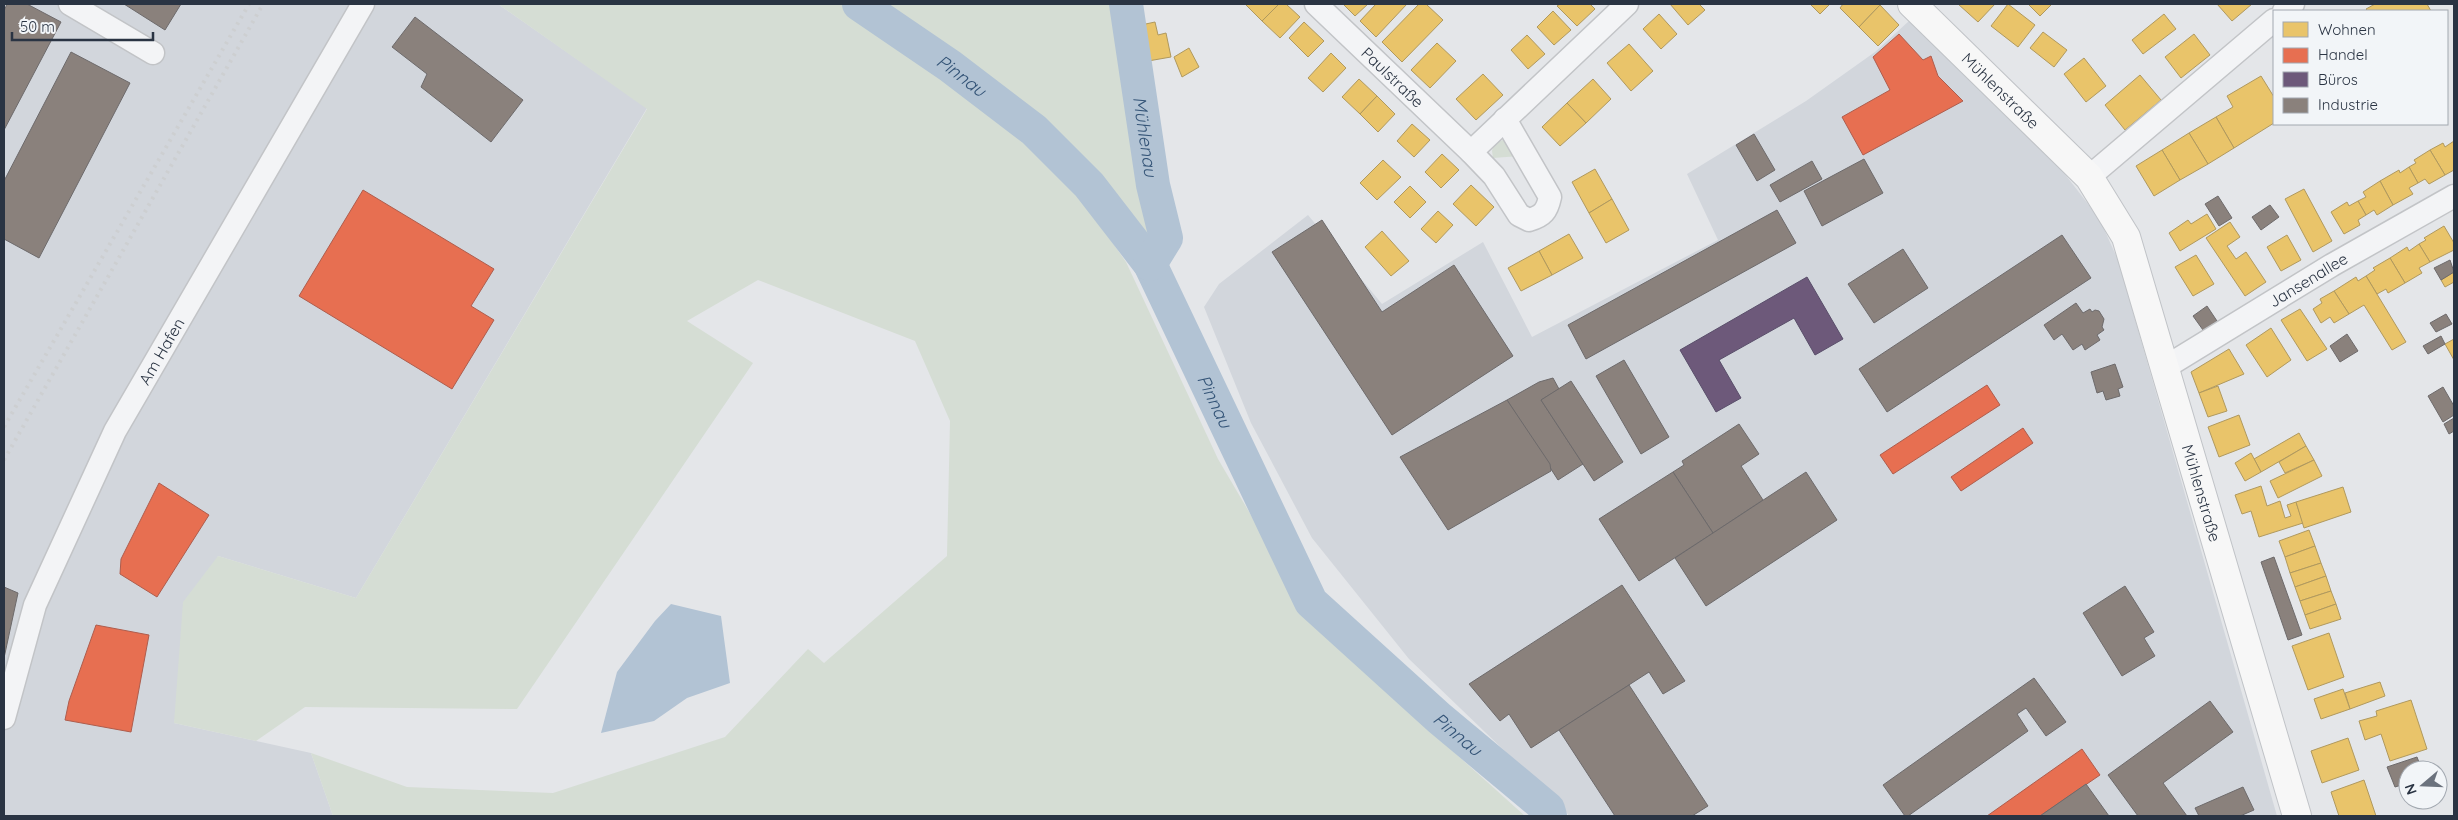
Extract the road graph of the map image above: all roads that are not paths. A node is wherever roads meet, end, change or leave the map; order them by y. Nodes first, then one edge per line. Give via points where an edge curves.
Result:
1 (70, 4) edge
2 (363, 4) edge
3 (1316, 4) edge
4 (1627, 4) edge
5 (1912, 4) edge
6 (2273, 21) edge
7 (153, 53) dead end
8 (1505, 120) junction
9 (1471, 152) junction
10 (2089, 177) junction
11 (2453, 201) edge
12 (2164, 368) junction
13 (4, 718) edge
14 (2296, 816) edge

1 - 7 street
2 - 13 street, Am Hafen via 114,431 35,605
3 - 9 street, Paulstraße
4 - 8 street
5 - 10 main road, Mühlenstraße
6 - 10 street
8 - 9 street
8 - 9 street, Paulstraße via 1550,197 1547,210 1540,217 1529,220 1519,215 1494,176
10 - 12 main road, Mühlenstraße via 2126,236
11 - 12 street, Jansenallee via 2332,265
12 - 14 main road, Mühlenstraße

